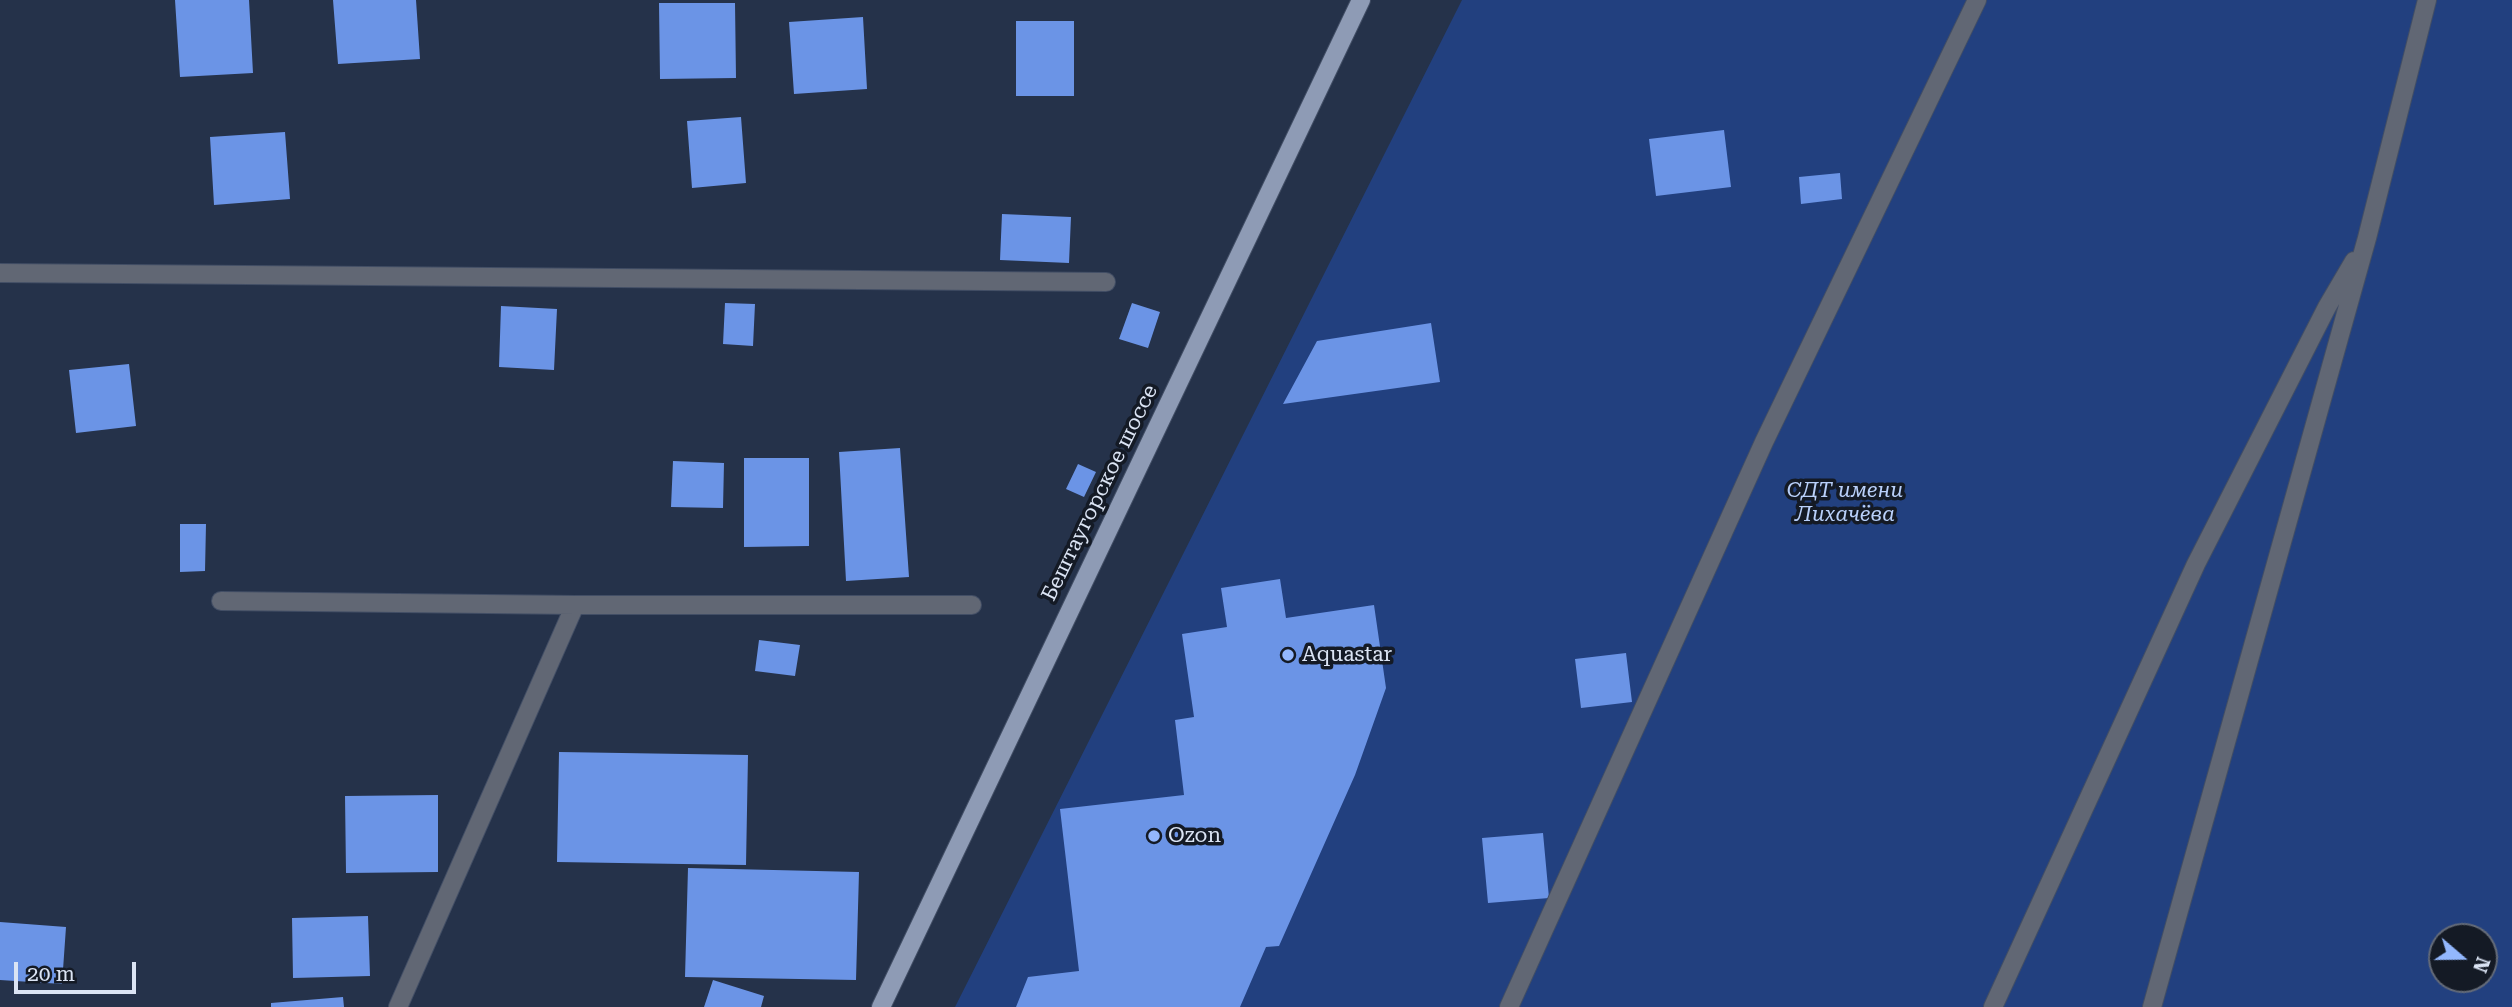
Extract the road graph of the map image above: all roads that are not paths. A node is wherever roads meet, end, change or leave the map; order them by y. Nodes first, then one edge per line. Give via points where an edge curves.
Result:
1 (1361, 0) edge
2 (1977, 0) edge
3 (2427, 0) edge
4 (2367, 238) junction
5 (0, 273) edge
6 (1106, 282) dead end
7 (221, 601) dead end
8 (575, 605) junction
9 (972, 605) dead end
10 (398, 1007) edge
11 (881, 1007) edge
12 (1509, 1007) edge
13 (1993, 1007) edge
14 (2152, 1007) edge

1 - 11 main road, Бештаугорское шоссе
2 - 12 lane via 1764,442
3 - 4 lane
4 - 13 lane via 2196,564
4 - 14 lane
5 - 6 lane
7 - 8 lane
8 - 9 lane
8 - 10 lane

